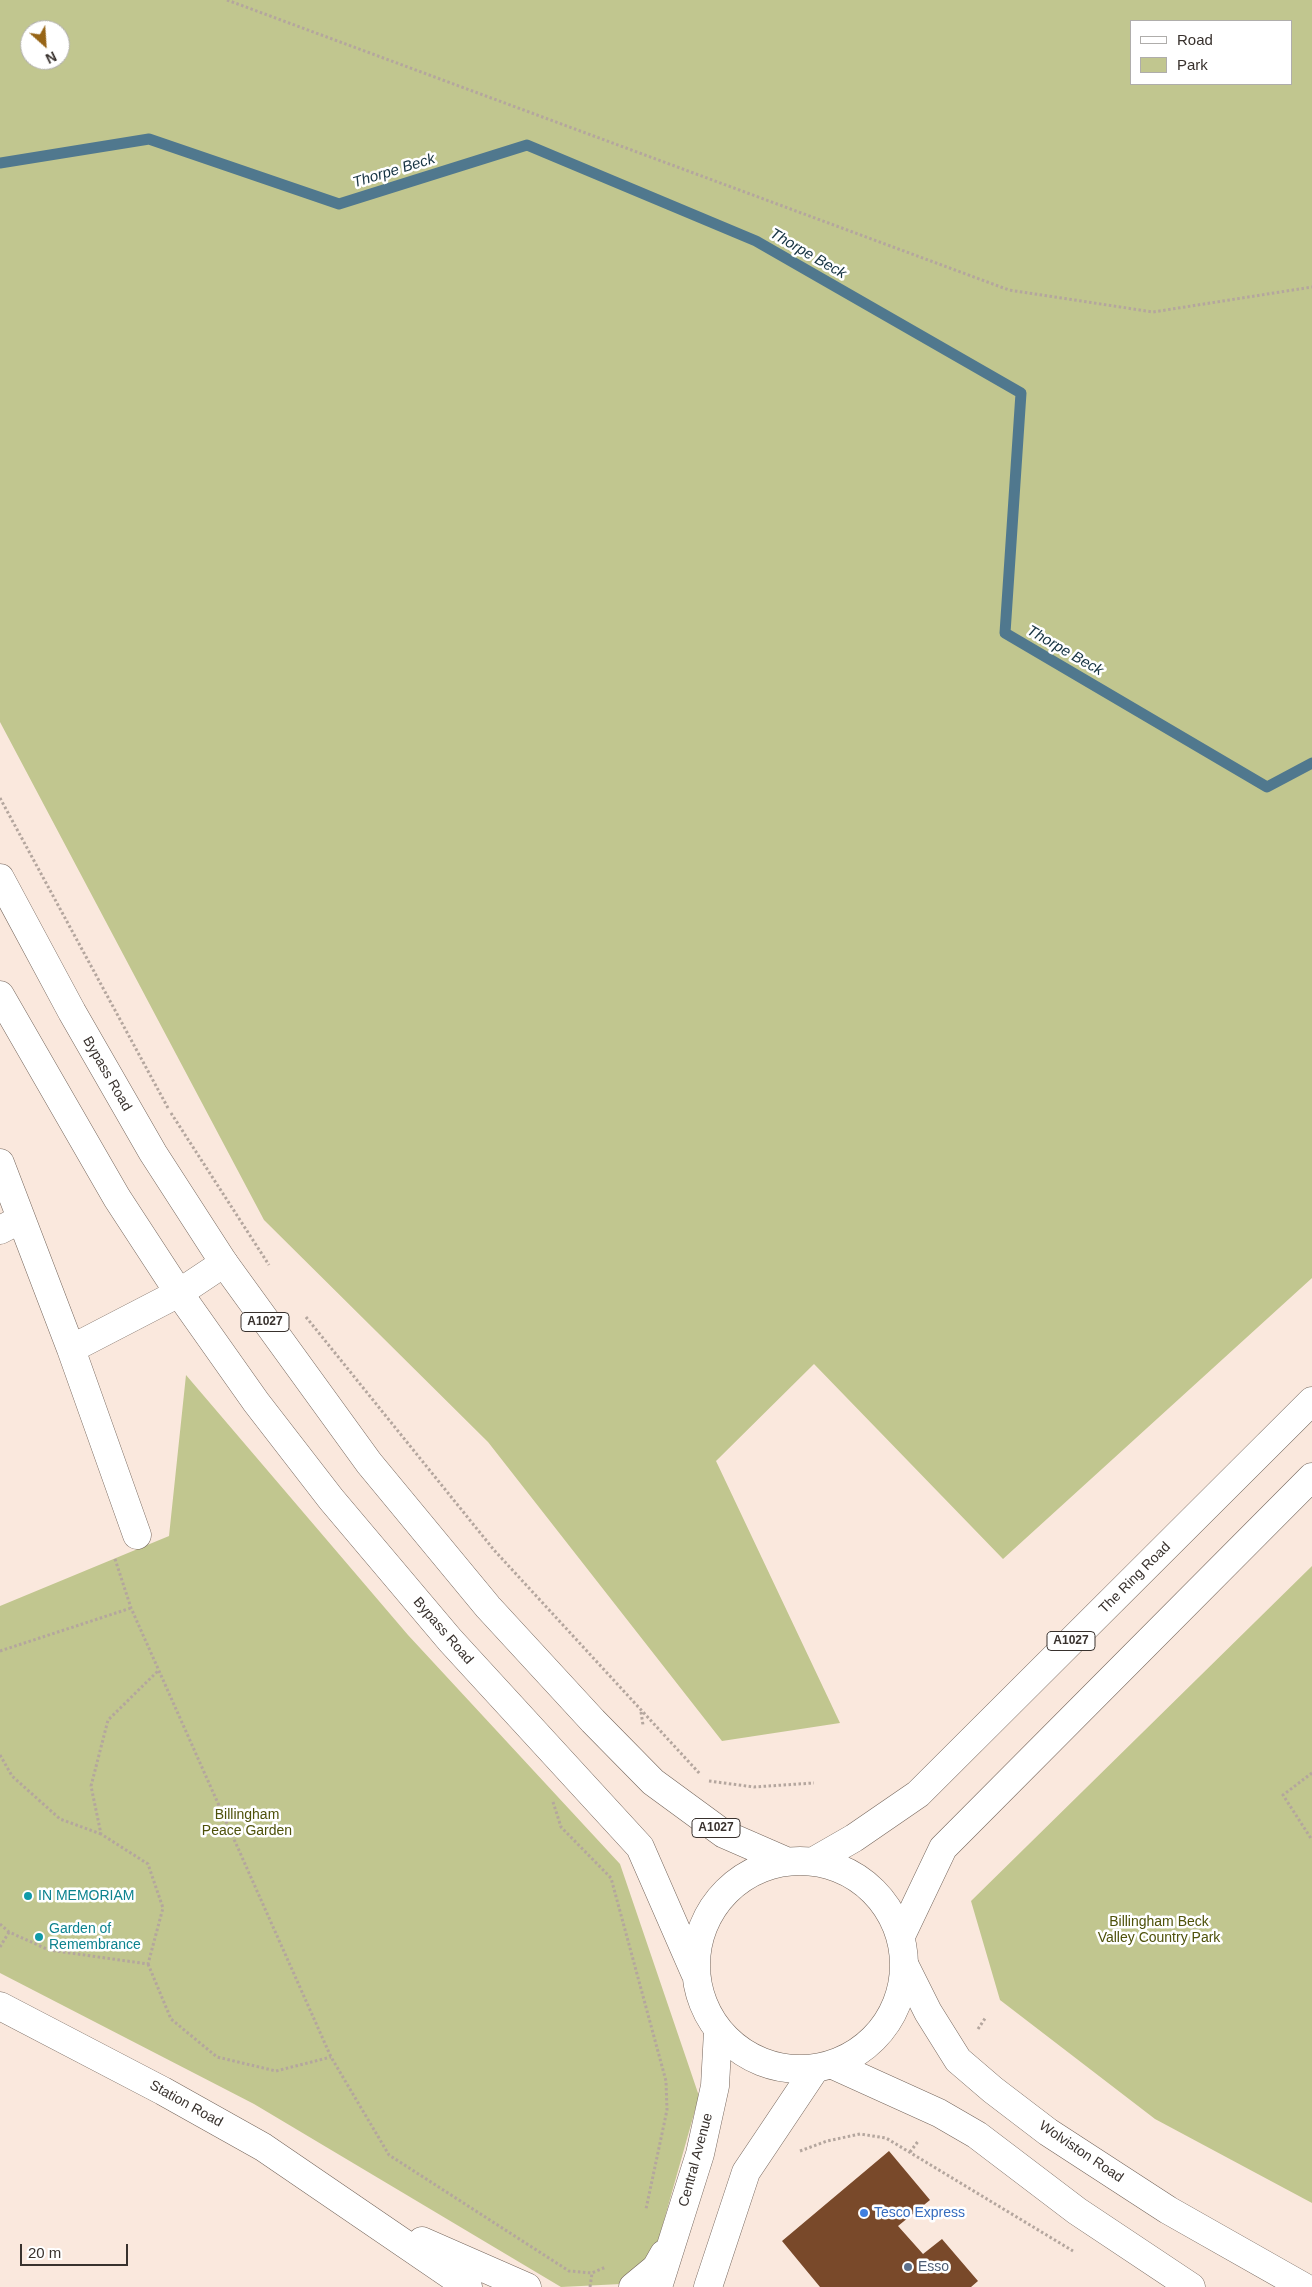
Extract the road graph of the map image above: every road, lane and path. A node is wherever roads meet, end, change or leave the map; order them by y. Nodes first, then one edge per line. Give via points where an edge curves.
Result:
1 (227, 0) edge
2 (1312, 287) edge
3 (0, 798) edge
4 (0, 878) edge
5 (0, 995) edge
6 (0, 1163) edge
7 (10, 1225) edge
8 (224, 1264) junction
9 (269, 1266) dead end
10 (179, 1293) junction
11 (303, 1313) dead end
12 (71, 1349) junction
13 (1312, 1401) edge
14 (1312, 1477) edge
15 (137, 1535) joint
16 (131, 1608) junction
17 (0, 1651) edge
18 (159, 1670) junction
19 (0, 1755) edge
20 (1312, 1773) edge
21 (814, 1783) dead end
22 (561, 1827) dead end
23 (101, 1834) junction
24 (1312, 1840) edge
25 (786, 1861) junction
26 (814, 1861) junction
27 (0, 1924) edge
28 (9, 1932) junction
29 (901, 1936) junction
30 (0, 1947) edge
31 (148, 1964) junction
32 (905, 1966) junction
33 (695, 1973) junction
34 (0, 2006) edge
35 (718, 2031) junction
36 (332, 2056) junction
37 (824, 2067) junction
38 (659, 2144) junction
39 (700, 2154) junction
40 (793, 2154) dead end
41 (1012, 2214) dead end
42 (364, 2216) junction
43 (644, 2216) dead end
44 (672, 2243) junction
45 (611, 2265) dead end
46 (592, 2272) junction
47 (468, 2287) edge
48 (528, 2287) edge
49 (590, 2287) edge
50 (633, 2287) edge
51 (658, 2287) edge
52 (708, 2287) edge
53 (1192, 2287) edge
54 (1304, 2287) edge

1 - 2 path via 1009,290 1153,312
3 - 9 path via 170,1112
4 - 8 main road, Bypass Road / A1027 via 153,1153
5 - 10 main road, Bypass Road / A1027 via 112,1190
6 - 7 main road
7 - 12 main road
8 - 10 main road
8 - 25 main road, Bypass Road / A1027 via 369,1463 488,1607 593,1721 682,1805 724,1834
10 - 12 main road
10 - 33 main road, Bypass Road / A1027 via 256,1402 337,1506 450,1640 640,1847
11 - 21 path via 494,1550 707,1780 754,1787
12 - 15 main road
13 - 26 main road, The Ring Road / A1027 via 918,1794
14 - 29 main road via 943,1848
15 - 16 path via 111,1546
16 - 17 path
16 - 18 path
18 - 23 path via 108,1720 91,1786
18 - 36 path
19 - 23 path via 12,1776 60,1819
20 - 24 path via 1283,1795
22 - 38 path via 611,1878 666,2081 667,2110
23 - 31 path via 148,1864 162,1908
25 - 26 main road, A1027
25 - 33 main road, A1027 via 754,1870 718,1899 702,1925
26 - 29 main road, A1027 via 840,1868 865,1883 889,1909
27 - 28 path
28 - 30 path
28 - 31 path via 49,1950
29 - 32 main road, A1027
31 - 36 path via 171,2019 216,2057 276,2071
32 - 37 main road, A1027 via 897,2004 870,2043
32 - 54 main road, Wolviston Road via 928,2012 958,2060 993,2090 1048,2132 1168,2210
33 - 35 main road, A1027 via 702,2004
34 - 42 main road, Station Road via 164,2090 263,2147
35 - 37 main road, A1027 via 738,2050 762,2063 788,2069
35 - 39 main road, Central Avenue via 715,2086
36 - 46 path via 388,2155 569,2271
37 - 52 main road via 746,2172
37 - 53 main road via 939,2113 977,2135 1077,2211
38 - 39 path
38 - 43 path
39 - 44 main road, Central Avenue
40 - 41 path via 828,2140 860,2134 886,2138
42 - 47 main road, Station Road
42 - 48 main road, Station Road
44 - 50 main road via 656,2268
44 - 51 main road, Central Avenue
45 - 46 path
46 - 49 path

